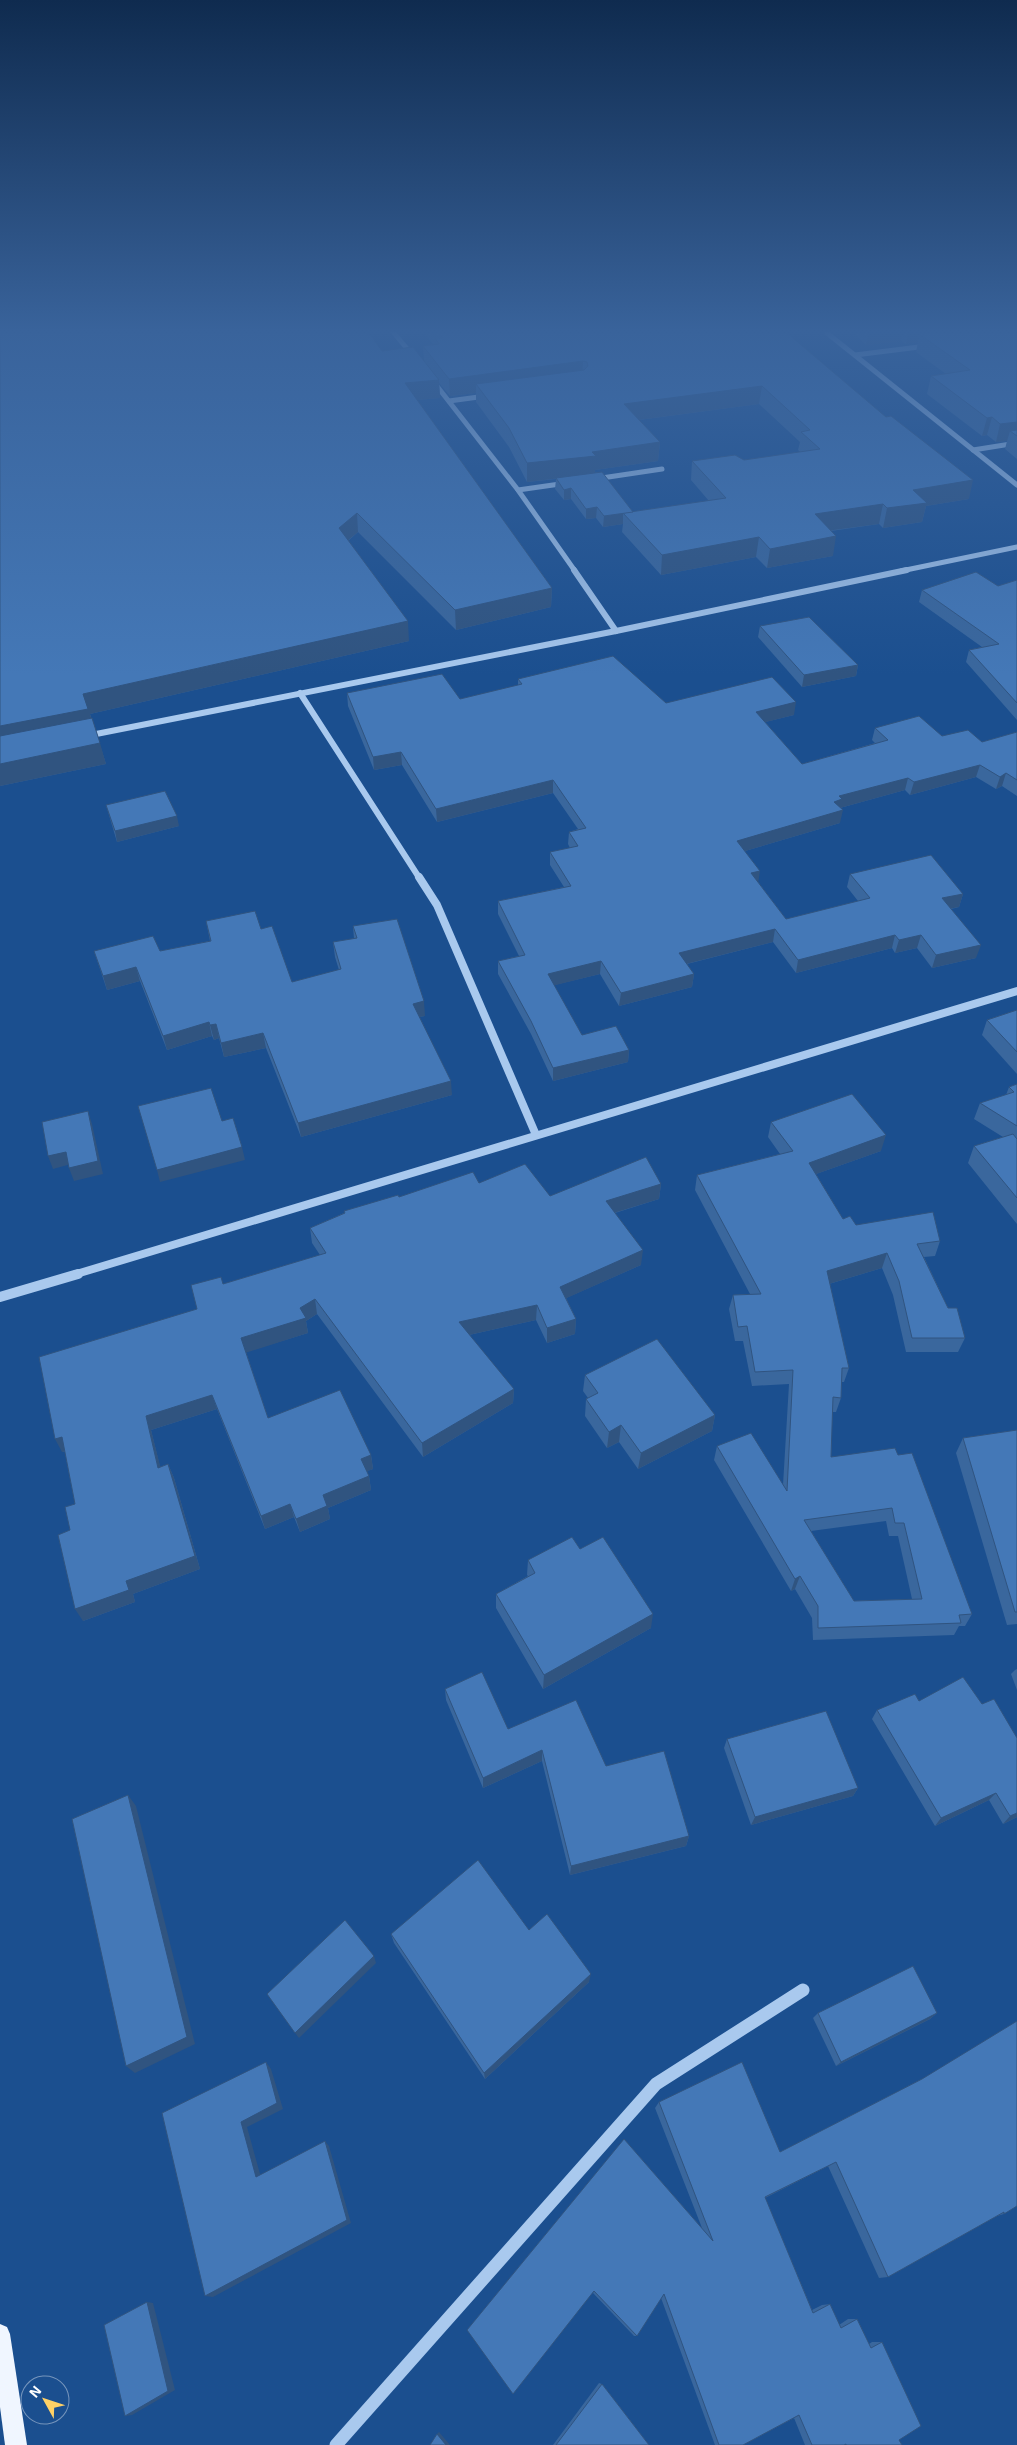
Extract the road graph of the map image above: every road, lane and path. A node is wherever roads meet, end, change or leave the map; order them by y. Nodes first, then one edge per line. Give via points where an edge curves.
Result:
1 (483, 447) edge
2 (969, 447) edge
3 (991, 447) edge
4 (973, 450) junction
5 (662, 469) dead end
6 (585, 480) edge
7 (576, 482) edge
8 (1017, 485) edge
9 (518, 490) junction
10 (1017, 548) edge
11 (616, 631) junction
12 (300, 693) junction
13 (76, 738) edge
14 (1017, 991) edge
15 (536, 1135) junction
16 (0, 1297) edge
17 (804, 1990) dead end
18 (0, 2334) edge
19 (16, 2445) edge
20 (336, 2445) edge

1 - 9 street
2 - 4 street
3 - 4 street
4 - 8 street
5 - 6 street
7 - 9 street
9 - 11 street
10 - 11 street
11 - 12 street
12 - 13 street
12 - 15 street via 437,905
14 - 15 street
15 - 16 street
17 - 20 street via 656,2084
18 - 19 main road

